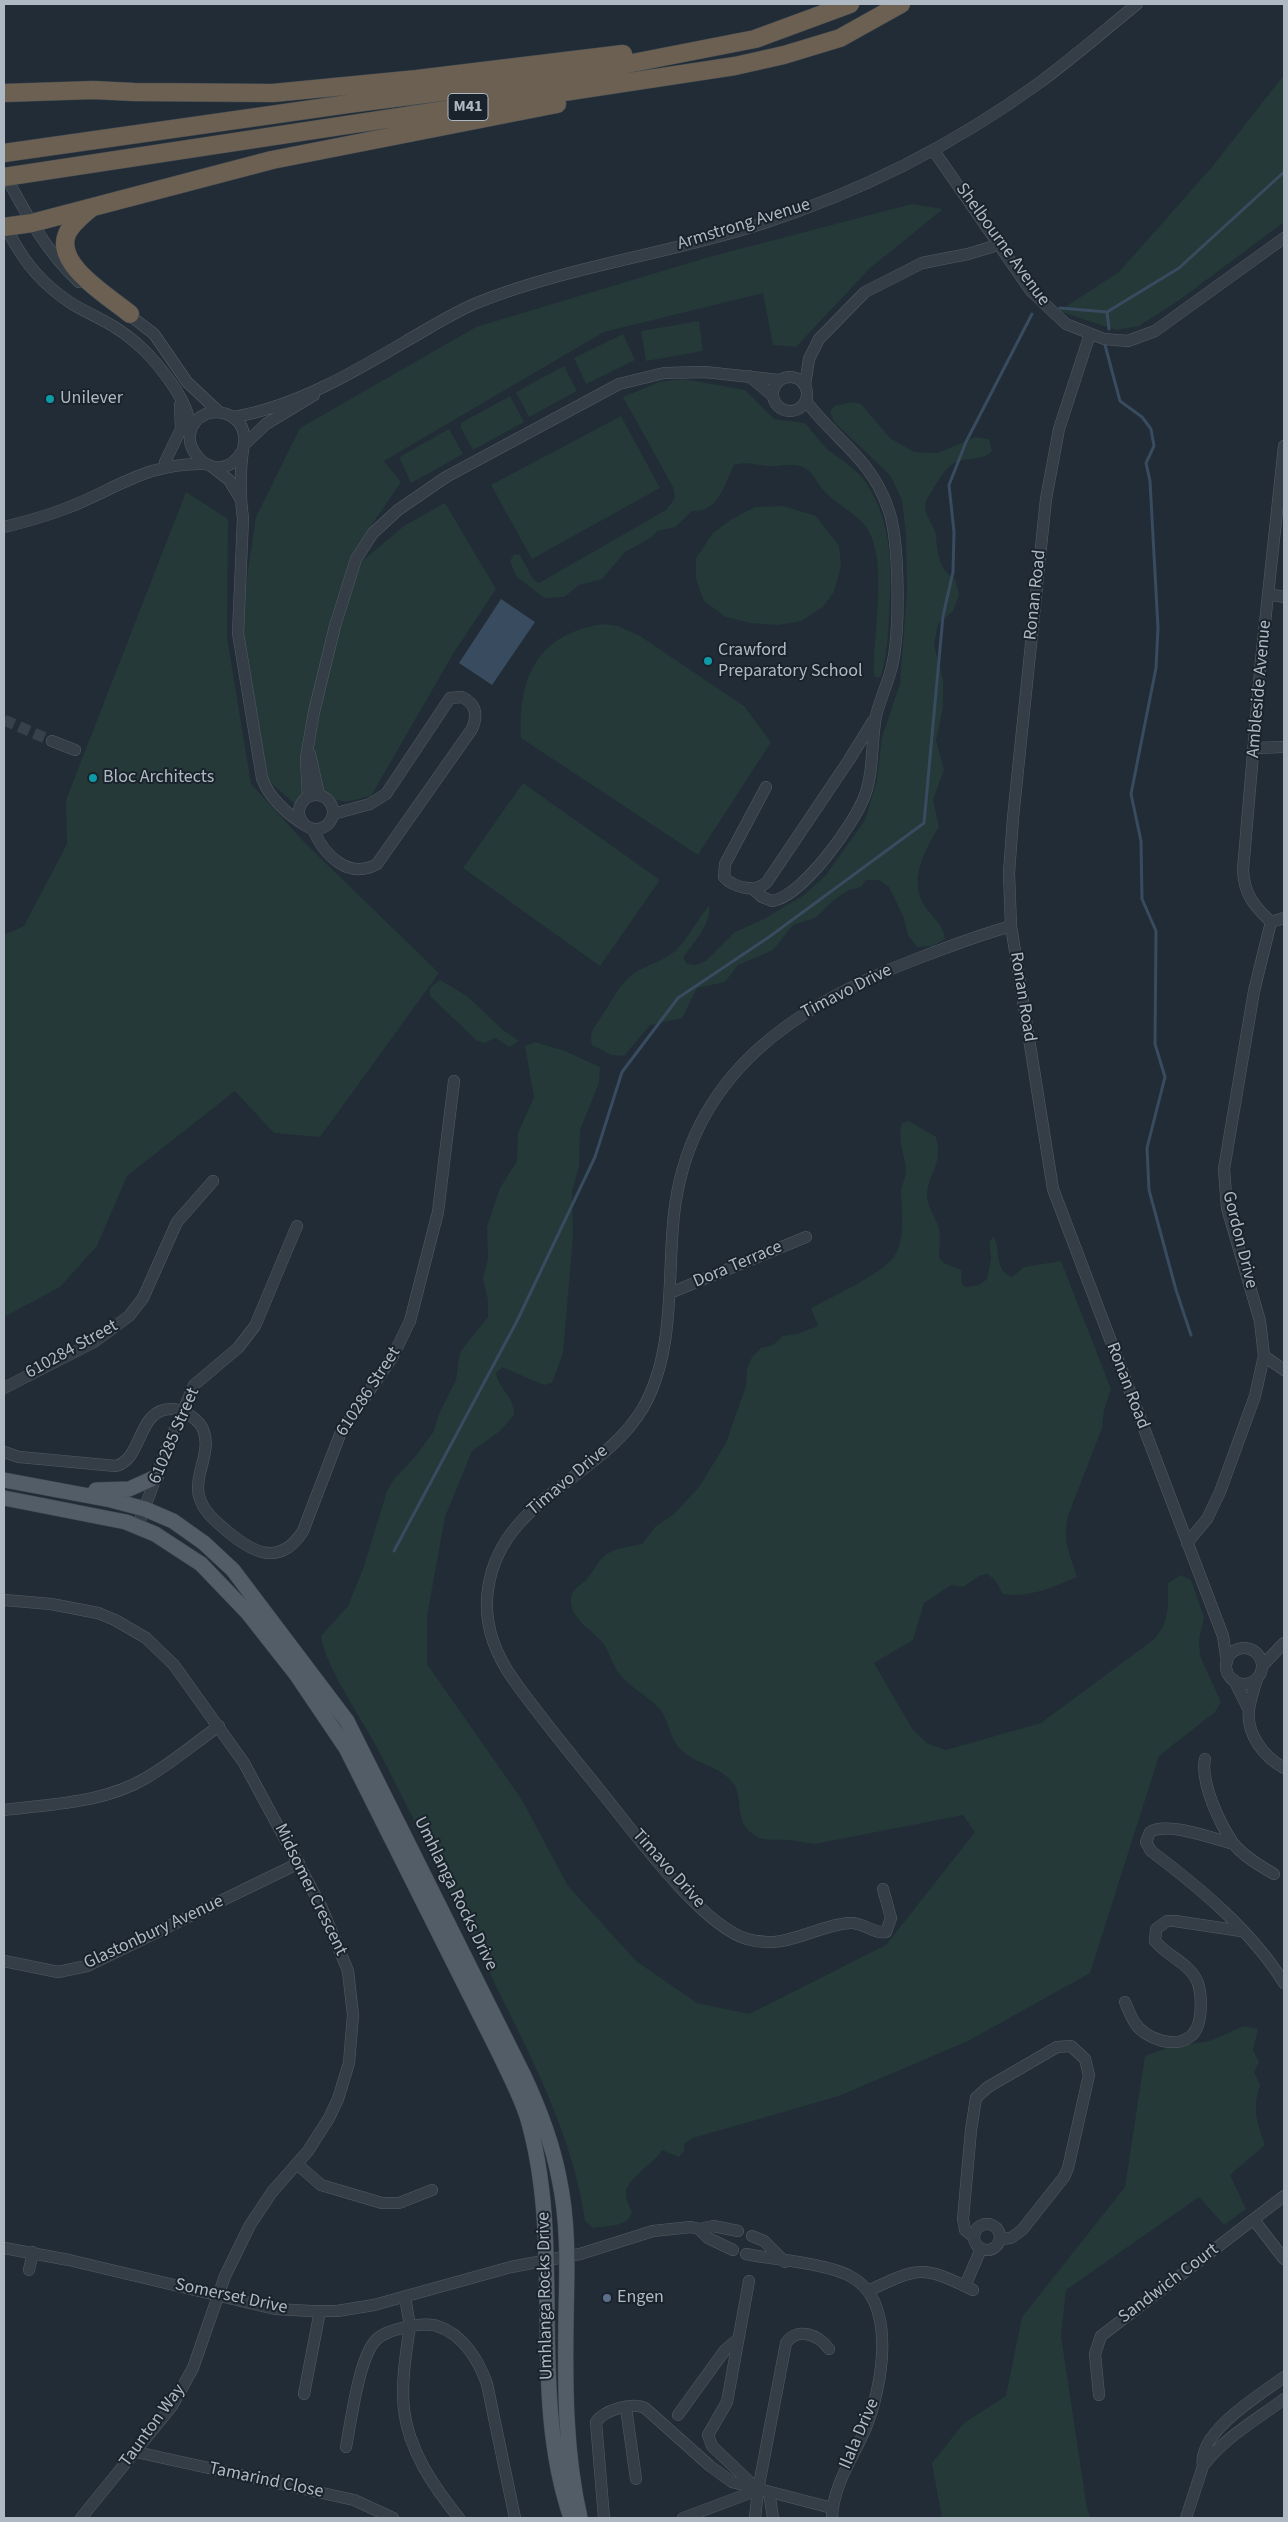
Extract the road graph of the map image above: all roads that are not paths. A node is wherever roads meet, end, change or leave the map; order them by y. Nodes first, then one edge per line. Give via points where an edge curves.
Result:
1 (850, 4) edge
2 (901, 4) edge
3 (1137, 4) edge
4 (755, 39) junction
5 (735, 66) junction
6 (4, 85) edge
7 (12, 92) edge
8 (934, 150) junction
9 (6, 153) edge
10 (4, 173) edge
11 (4, 177) edge
12 (91, 207) junction
13 (32, 223) junction
14 (4, 226) edge
15 (1284, 238) edge
16 (998, 245) junction
17 (130, 314) junction
18 (1090, 334) junction
19 (809, 359) junction
20 (749, 376) junction
21 (784, 378) junction
22 (805, 385) junction
23 (322, 388) junction
24 (177, 392) junction
25 (773, 396) junction
26 (802, 405) junction
27 (219, 412) junction
28 (234, 418) junction
29 (190, 434) junction
30 (1284, 446) edge
31 (244, 447) junction
32 (165, 462) junction
33 (208, 465) junction
34 (155, 468) junction
35 (241, 500) junction
36 (4, 527) edge
37 (1268, 594) junction
38 (1284, 597) edge
39 (876, 715) junction
40 (52, 741) tunnel mouth
41 (1284, 747) edge
42 (1255, 748) junction
43 (75, 750) dead end
44 (766, 787) dead end
45 (314, 796) junction
46 (279, 803) junction
47 (300, 809) junction
48 (332, 809) junction
49 (309, 827) junction
50 (752, 888) junction
51 (1284, 918) edge
52 (1271, 922) junction
53 (1011, 926) junction
54 (454, 1081) dead end
55 (213, 1181) dead end
56 (297, 1226) dead end
57 (806, 1237) dead end
58 (670, 1293) junction
59 (1264, 1356) junction
60 (1284, 1370) edge
61 (4, 1388) edge
62 (183, 1412) junction
63 (4, 1452) edge
64 (156, 1477) junction
65 (4, 1480) edge
66 (57, 1489) junction
67 (4, 1498) edge
68 (145, 1509) junction
69 (138, 1526) junction
70 (1187, 1543) junction
71 (4, 1600) edge
72 (1223, 1636) junction
73 (1284, 1643) edge
74 (1238, 1649) junction
75 (1254, 1651) junction
76 (1274, 1651) junction
77 (1226, 1662) junction
78 (1262, 1666) junction
79 (1257, 1679) junction
80 (1234, 1680) junction
81 (1249, 1710) junction
82 (218, 1726) junction
83 (1205, 1759) dead end
84 (1284, 1768) edge
85 (4, 1810) edge
86 (1234, 1844) junction
87 (299, 1863) junction
88 (1274, 1874) dead end
89 (883, 1888) dead end
90 (1241, 1931) junction
91 (4, 1961) edge
92 (1284, 1983) edge
93 (1125, 2002) dead end
94 (297, 2164) junction
95 (432, 2190) dead end
96 (1284, 2196) edge
97 (1254, 2220) junction
98 (699, 2229) junction
99 (738, 2231) dead end
100 (752, 2236) dead end
101 (974, 2237) junction
102 (1000, 2239) junction
103 (4, 2248) edge
104 (981, 2249) junction
105 (732, 2250) dead end
106 (33, 2252) junction
107 (746, 2254) dead end
108 (567, 2255) junction
109 (546, 2259) junction
110 (1284, 2259) edge
111 (785, 2262) junction
112 (29, 2270) dead end
113 (750, 2281) dead end
114 (868, 2290) junction
115 (218, 2296) junction
116 (405, 2297) junction
117 (320, 2311) junction
118 (409, 2321) junction
119 (738, 2339) junction
120 (828, 2348) dead end
121 (1284, 2377) edge
122 (304, 2394) dead end
123 (1099, 2395) dead end
124 (1284, 2399) edge
125 (626, 2408) junction
126 (678, 2415) dead end
127 (346, 2447) dead end
128 (136, 2452) junction
129 (1203, 2466) junction
130 (636, 2479) dead end
131 (763, 2491) junction
132 (832, 2513) edge
133 (81, 2518) edge
134 (393, 2518) edge
135 (459, 2518) edge
136 (515, 2518) edge
137 (571, 2518) edge
138 (580, 2518) edge
139 (604, 2518) edge
140 (683, 2518) edge
141 (755, 2518) edge
142 (773, 2518) edge
143 (1186, 2518) edge

1 - 4 highway, M41
2 - 5 highway, M41 via 840,38
3 - 8 street, Armstrong Avenue via 1039,83
4 - 7 highway via 273,93
4 - 9 highway, M41 via 571,75
5 - 11 highway, M41, bridge
5 - 12 highway via 444,128 272,160
6 - 7 highway
8 - 16 street, Shelbourne Avenue
8 - 23 street, Armstrong Avenue via 858,186 758,225 541,280 492,297 456,312
10 - 13 street
12 - 13 highway
12 - 17 highway via 66,235 68,260
13 - 14 highway
13 - 17 street via 51,252 75,279
14 - 24 street via 31,268 52,289 78,309 106,322 142,346
15 - 18 street, Shelbourne Avenue via 1155,332 1117,342
16 - 18 street, Shelbourne Avenue via 1045,307 1066,324
16 - 19 street via 922,263 874,286 832,323
17 - 27 street via 154,334 186,382
18 - 53 street, Ronan Road via 1059,428 1046,499 1013,809 1009,873
19 - 21 street
19 - 22 street
20 - 21 street
20 - 25 street
20 - 45 street via 706,372 664,374 619,384 446,478 398,510 373,533 356,559 314,712 306,767
21 - 22 street via 799,379
21 - 25 street via 774,387
22 - 26 street
23 - 28 street, Armstrong Avenue via 257,413
23 - 31 street, Armstrong Avenue via 302,404 266,424
24 - 29 street via 189,415
24 - 32 street via 181,429
25 - 26 street via 783,410
26 - 39 street via 842,439 868,469 879,485 894,529 897,610 892,664
27 - 28 street
27 - 29 street via 206,414
28 - 31 street via 243,429
29 - 32 street
29 - 33 street via 193,452
30 - 37 street, Ambleside Avenue
31 - 33 street via 233,463
31 - 35 street
32 - 34 street
33 - 34 street via 175,464
33 - 35 street via 229,480
34 - 36 street via 67,508
35 - 46 street via 238,633 262,778
37 - 38 street
37 - 42 street, Ambleside Avenue
39 - 50 street via 766,882
39 - 50 street via 867,786 856,815 802,885 772,901
40 - 43 street
41 - 42 street
42 - 52 street, Ambleside Avenue via 1244,883 1254,906
44 - 50 street via 735,842 723,871 724,877 732,884
45 - 47 street
45 - 48 street
46 - 47 street
46 - 49 street via 289,815
47 - 49 street via 302,821
48 - 49 street via 327,826
48 - 49 street via 356,808 386,794 445,703 454,696 468,700 475,708 474,723 377,864 362,869 339,864
51 - 52 street
52 - 59 street, Gordon Drive via 1252,998 1224,1169 1228,1208 1260,1321
53 - 58 street, Timavo Drive via 903,964 840,992 768,1039 733,1072 702,1121 683,1165 674,1215
53 - 70 street, Ronan Road via 1053,1189
54 - 62 street, 610286 Street via 438,1212 410,1321 393,1356 341,1432 304,1531 294,1544 281,1551 258,1552 241,1542 206,1511 198,1488 205,1451 204,1432 200,1424
55 - 61 street, 610284 Street via 177,1222 144,1298 129,1316 94,1342
56 - 62 street, 610285 Street via 255,1326 238,1348 196,1382
57 - 58 street, Dora Terrace
58 - 89 street, Timavo Drive via 659,1367 634,1422 614,1443 534,1508 500,1549 487,1596 488,1628 496,1651 527,1699 666,1872 727,1929 748,1939 770,1941 800,1937 850,1923 886,1932 891,1918
59 - 60 street
59 - 70 street, Gordon Drive via 1255,1396 1220,1492 1207,1519
62 - 63 street via 168,1409 153,1416 143,1429 130,1458 116,1466 18,1457
62 - 64 street, 610285 Street
64 - 66 main road via 136,1487 117,1490
64 - 68 street, 610285 Street
65 - 66 main road, Umhlanga Rocks Drive
66 - 68 main road, Umhlanga Rocks Drive
67 - 69 main road, Umhlanga Rocks Drive
68 - 69 street, 610285 Street
68 - 108 main road, Umhlanga Rocks Drive via 173,1521 204,1543 233,1570 347,1721 533,2095 559,2178
69 - 109 main road, Umhlanga Rocks Drive via 187,1553 212,1574 296,1674 346,1748 520,2095 540,2181
70 - 72 street, Ronan Road
71 - 82 street, Midsomer Crescent via 78,1608 123,1624 164,1654
72 - 74 street, Ronan Road
72 - 77 street, Ronan Road
73 - 76 street
74 - 75 street
74 - 77 street
75 - 76 street
75 - 78 street
76 - 78 street
77 - 80 street via 1227,1672
78 - 79 street
79 - 80 street via 1243,1684
79 - 81 street
80 - 81 street
81 - 84 street via 1256,1741 1271,1759
82 - 85 street via 146,1778 115,1792
82 - 87 street, Midsomer Crescent via 258,1786
83 - 86 street via 1209,1793
86 - 88 street
86 - 90 street via 1161,1828 1150,1832 1146,1842 1151,1851 1211,1897
87 - 91 street, Glastonbury Avenue via 87,1966 58,1972
87 - 94 street, Midsomer Crescent via 342,1953 348,1971 353,2015 349,2063 338,2099 314,2142
90 - 92 street
90 - 93 street via 1175,1921 1167,1921 1156,1929 1155,1941 1184,1964 1198,1983 1199,2015 1194,2033 1189,2038 1166,2041 1148,2035 1135,2024
94 - 95 street via 321,2185 382,2203 399,2203
94 - 115 street, Midsomer Crescent via 261,2206
96 - 97 street, Sandwich Court
97 - 110 street
97 - 123 street, Sandwich Court via 1101,2336 1096,2354
98 - 99 street via 713,2226
98 - 105 street via 708,2238
98 - 108 street via 653,2231 580,2254
100 - 111 street via 764,2241
101 - 102 street via 979,2226 988,2224 998,2230
101 - 102 street via 965,2230 963,2219 976,2098 988,2087 1057,2047 1071,2046 1085,2059 1089,2075 1068,2168 1022,2230 1012,2238
101 - 104 street
102 - 104 street via 993,2249
103 - 106 street, Somerset Drive
104 - 114 street via 969,2288 923,2271 905,2273
106 - 112 street
106 - 115 street, Somerset Drive
107 - 111 street
108 - 109 street
108 - 138 main road, Umhlanga Rocks Drive via 568,2441
109 - 116 street, Somerset Drive
109 - 137 main road, Umhlanga Rocks Drive via 554,2454
111 - 114 street via 834,2269 859,2281
113 - 119 street
114 - 132 street, Ilala Drive via 881,2330 881,2374 872,2413 841,2478
115 - 117 street, Somerset Drive via 275,2309
115 - 128 street, Taunton Way via 193,2368 172,2406
116 - 117 street, Somerset Drive via 360,2308
116 - 118 street
117 - 122 street
118 - 127 street via 378,2338 368,2350
118 - 135 street via 403,2383 405,2419 426,2473
118 - 136 street via 444,2329 469,2349 480,2366 487,2384
119 - 126 street via 725,2350
119 - 131 street via 727,2402 708,2435 712,2446
120 - 131 street via 817,2337 805,2334 793,2336 786,2343
121 - 129 street via 1220,2427 1204,2452
124 - 129 street via 1222,2446
125 - 130 street
125 - 131 street via 645,2408 732,2482
125 - 139 street via 605,2412 596,2422
128 - 133 street, Taunton Way
128 - 134 street, Tamarind Close via 354,2500
129 - 143 street
131 - 132 street
131 - 140 street
131 - 141 street
131 - 142 street

